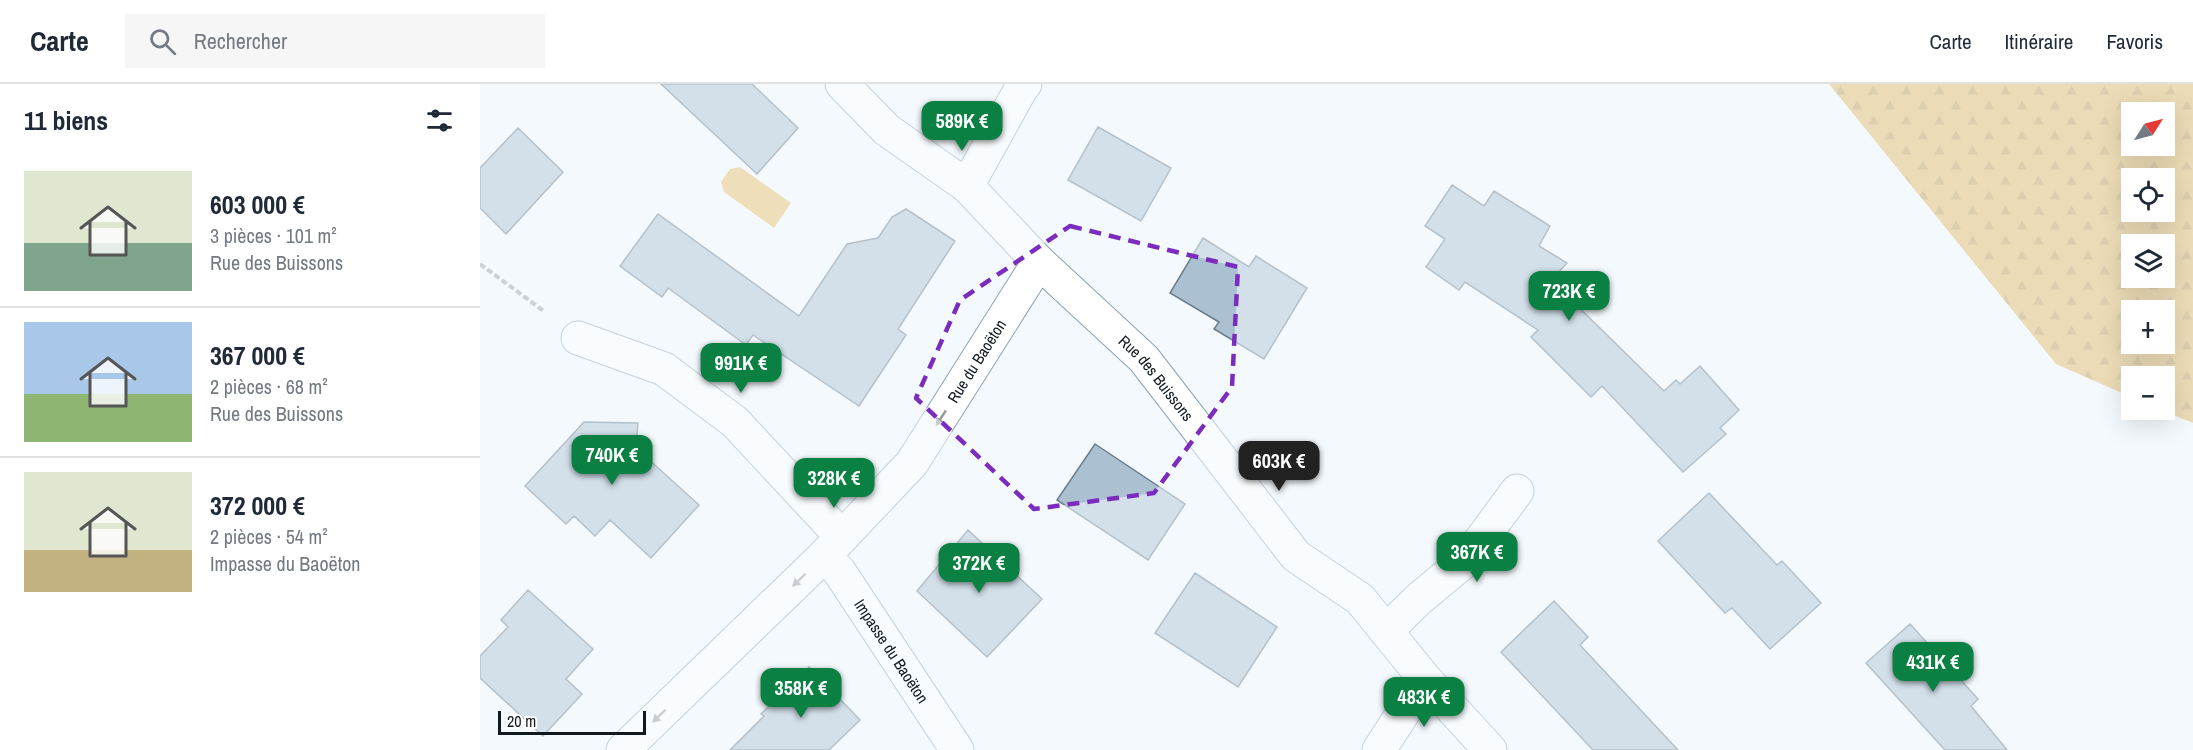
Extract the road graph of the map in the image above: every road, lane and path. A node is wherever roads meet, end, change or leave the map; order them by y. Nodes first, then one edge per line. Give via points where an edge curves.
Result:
1 (842, 84) edge
2 (1025, 84) edge
3 (967, 186) junction
4 (1039, 262) junction
5 (480, 264) edge
6 (578, 338) joint
7 (1516, 491) dead end
8 (833, 547) junction
9 (1386, 631) junction
10 (1425, 679) junction
11 (623, 750) edge
12 (957, 750) edge
13 (1379, 750) edge
14 (1490, 750) edge

1 - 3 street via 887,130
2 - 3 street
3 - 4 street
4 -> 8 street, Rue du Baoëton via 912,463
4 - 9 street, Rue des Buissons via 1144,359 1296,555 1360,599
5 - 6 path
6 - 8 street via 664,369 735,422
7 - 9 street via 1467,559
8 -> 11 street, Rue du Baoëton
8 - 12 street, Impasse du Baoëton via 839,571
9 - 10 street, Rue des Buissons
10 - 13 street
10 - 14 street, Rue des Buissons

